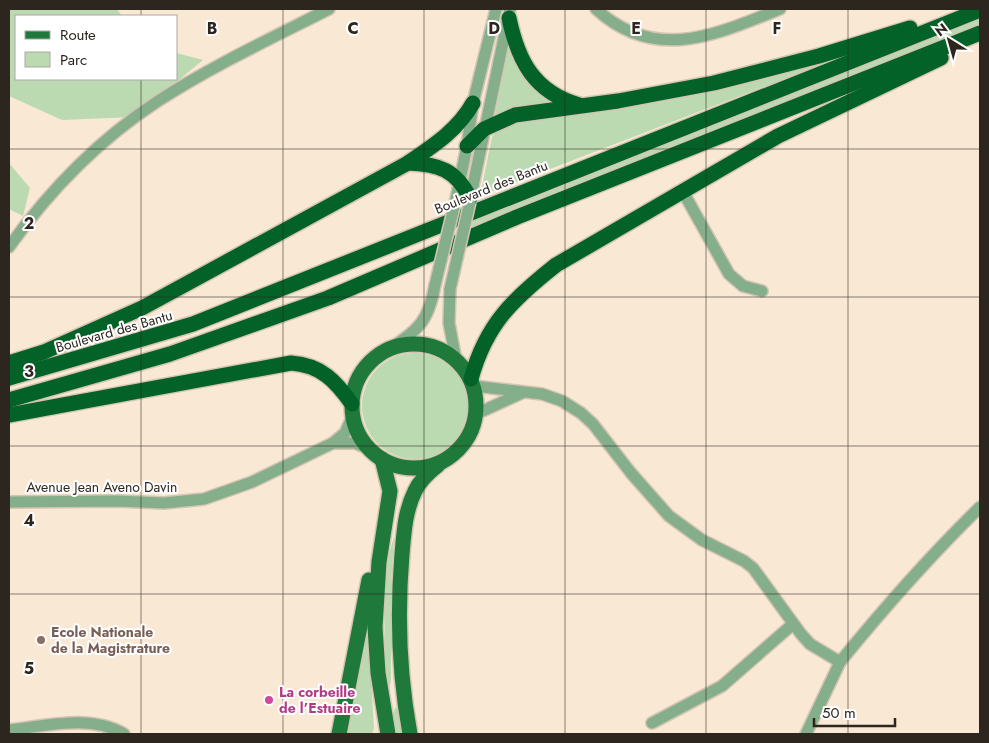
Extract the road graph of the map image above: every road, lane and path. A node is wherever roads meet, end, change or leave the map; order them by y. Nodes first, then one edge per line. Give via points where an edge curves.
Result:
1 (329, 9) edge
2 (496, 9) edge
3 (596, 9) edge
4 (780, 9) edge
5 (966, 9) edge
6 (980, 10) edge
7 (510, 13) edge
8 (980, 33) edge
9 (980, 38) edge
10 (473, 103) junction
11 (580, 105) junction
12 (484, 128) junction
13 (467, 146) junction
14 (408, 163) junction
15 (460, 180) junction
16 (682, 190) junction
17 (465, 200) junction
18 (9, 247) edge
19 (762, 291) dead end
20 (387, 351) junction
21 (456, 360) junction
22 (9, 363) edge
23 (9, 378) edge
24 (472, 383) junction
25 (524, 392) junction
26 (9, 400) edge
27 (353, 410) junction
28 (9, 414) edge
29 (476, 414) junction
30 (333, 443) junction
31 (369, 449) junction
32 (382, 459) junction
33 (445, 460) junction
34 (9, 502) edge
35 (980, 507) edge
36 (385, 515) junction
37 (399, 592) junction
38 (793, 624) junction
39 (840, 662) junction
40 (652, 723) dead end
41 (9, 730) edge
42 (385, 731) edge
43 (124, 734) edge
44 (339, 734) edge
45 (410, 734) edge
46 (806, 734) edge

1 - 18 street via 192,81 117,131 54,191
2 - 10 street
3 - 4 street via 627,31 655,40 677,41 696,39 735,27
5 - 11 highway via 754,74 660,94
6 - 23 highway, Boulevard des Bantu via 193,324
7 - 11 highway via 520,58 532,76 558,96
7 - 12 street
8 - 26 highway via 517,217 328,298 170,354
9 - 16 highway via 778,136
10 - 13 street
10 - 14 highway via 449,134
11 - 12 highway via 515,115
12 - 13 highway
12 - 17 street
13 - 15 street
14 - 15 highway via 448,172
14 - 22 highway via 142,308 44,352
15 - 17 highway
16 - 19 street via 729,274 742,286
16 - 24 highway via 570,257 532,285 502,315 486,338 478,354
17 - 20 street, bridge via 435,286 431,307 421,324
17 - 21 street, bridge via 450,289 449,323
20 - 21 main road via 398,346 423,344
20 - 27 main road via 371,362 360,377
21 - 24 main road
24 - 25 street
24 - 29 main road
25 - 29 street
25 - 38 street via 550,397 581,413 594,424 669,516 702,540 744,560
27 - 28 highway via 341,388 318,369 291,363
27 - 30 street via 345,433
27 - 31 main road via 358,433
29 - 33 main road via 468,437
30 - 31 street via 355,444
30 - 34 street, Avenue Jean Aveno Davin via 252,482 204,499 164,504
31 - 32 main road
32 - 33 main road via 399,466 418,468
32 - 36 main road via 390,491
33 - 37 main road via 420,483 411,500 404,531
35 - 39 street via 887,605
36 - 42 main road via 375,627
36 - 44 main road via 375,550
37 - 42 main road via 394,616 395,686
37 - 45 main road via 401,677
38 - 39 street via 810,644
38 - 40 street via 722,686
39 - 46 street
41 - 43 street via 96,723 111,726

